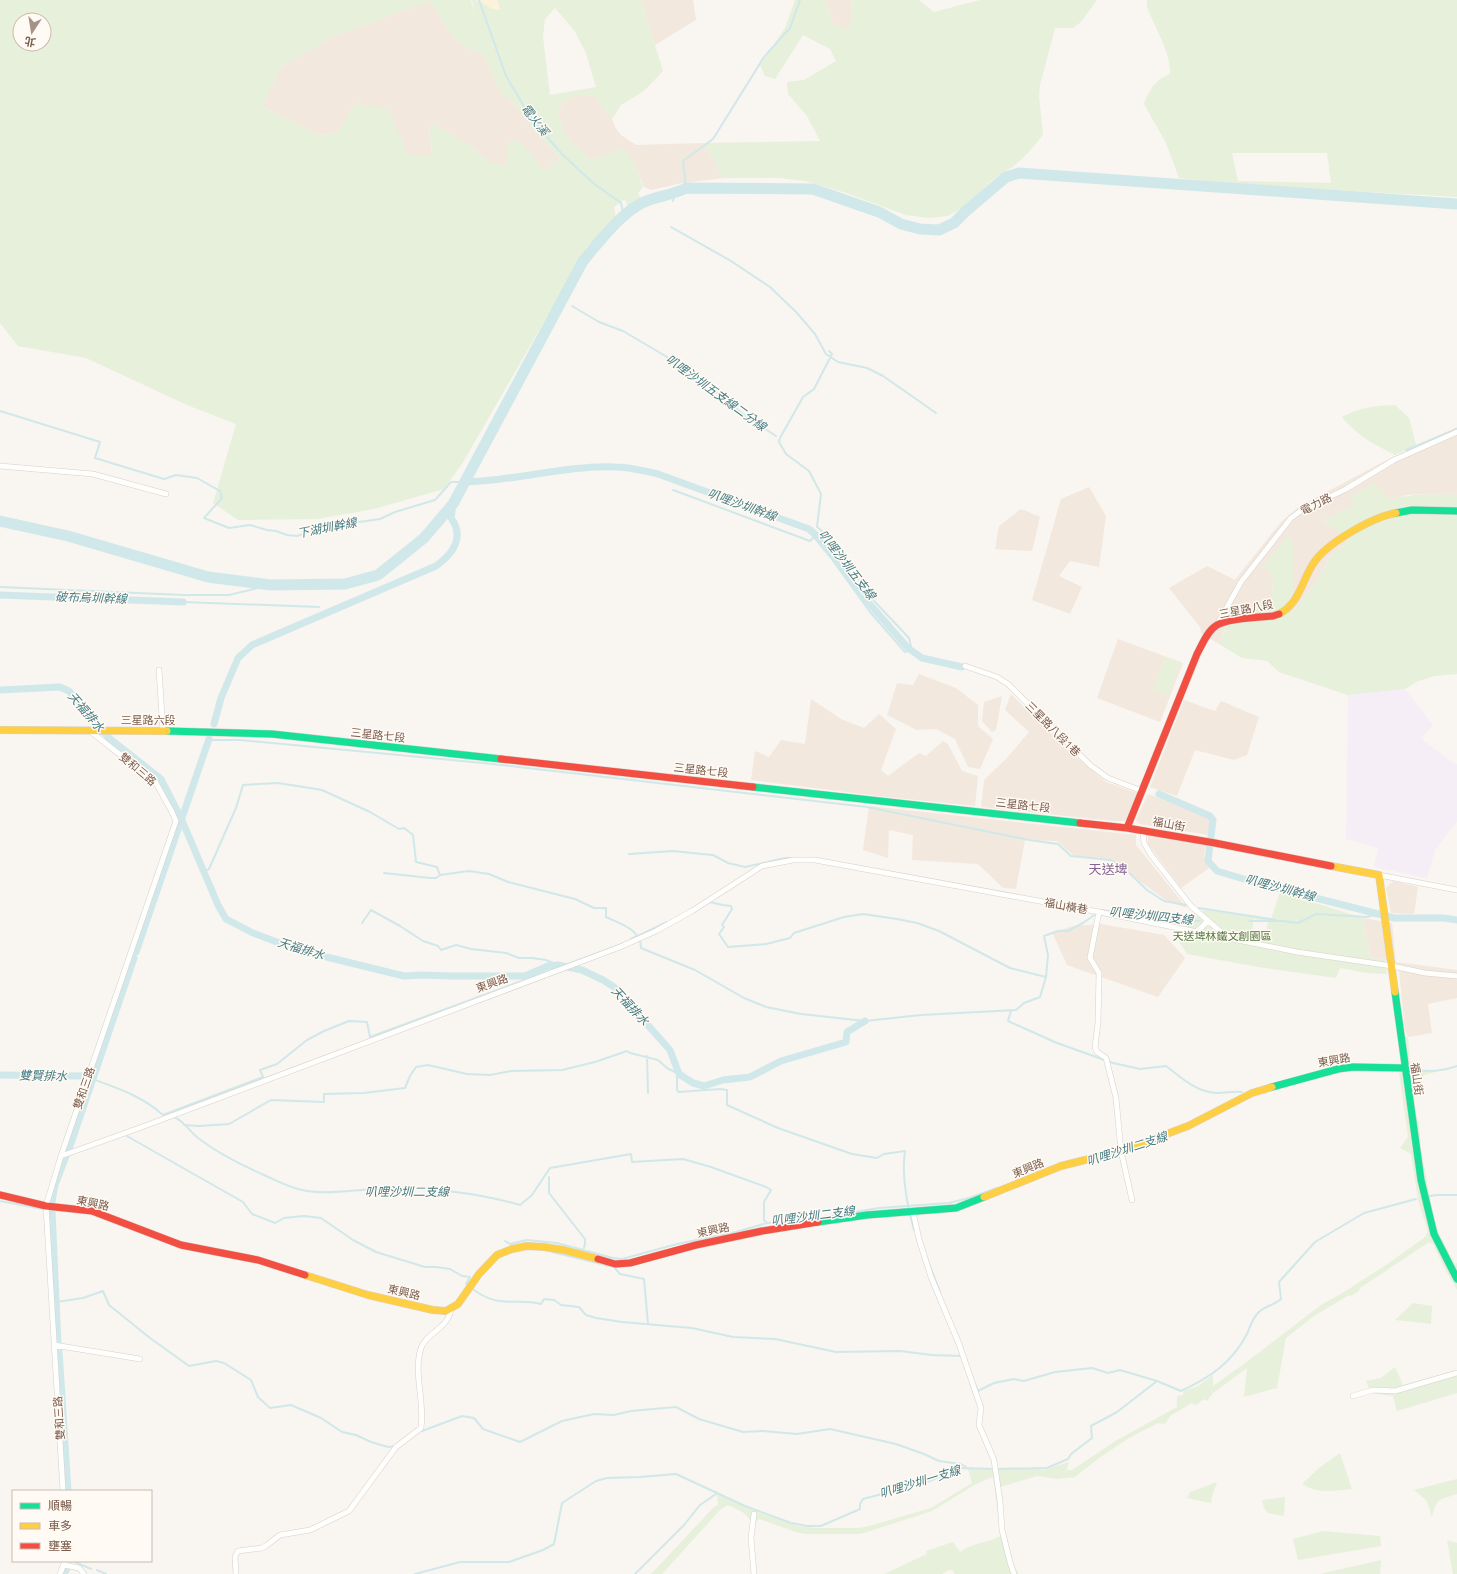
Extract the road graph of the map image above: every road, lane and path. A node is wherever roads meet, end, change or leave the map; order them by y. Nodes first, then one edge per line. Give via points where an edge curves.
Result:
1 (1457, 432) edge
2 (0, 466) edge
3 (166, 494) dead end
4 (1457, 511) edge
5 (1217, 625) junction
6 (965, 666) dead end
7 (159, 670) dead end
8 (0, 730) edge
9 (90, 731) junction
10 (163, 731) junction
11 (272, 734) joint
12 (1142, 791) junction
13 (1127, 828) junction
14 (1143, 830) junction
15 (762, 866) joint
16 (1379, 875) junction
17 (1457, 890) edge
18 (1099, 912) junction
19 (1208, 920) junction
20 (1196, 932) junction
21 (1228, 938) junction
22 (1392, 966) junction
23 (1457, 976) edge
24 (1405, 1068) junction
25 (1121, 1151) junction
26 (61, 1156) junction
27 (0, 1195) edge
28 (1132, 1200) dead end
29 (51, 1207) junction
30 (914, 1212) junction
31 (1457, 1279) edge
32 (451, 1310) junction
33 (58, 1346) junction
34 (140, 1359) dead end
35 (1457, 1373) edge
36 (1353, 1396) dead end
37 (63, 1490) edge
38 (754, 1514) dead end
39 (66, 1565) edge
40 (60, 1574) edge
41 (84, 1574) edge
42 (236, 1574) edge
43 (754, 1574) edge
44 (1014, 1574) edge

1 - 5 street, 電力路 via 1394,460 1291,518 1241,582
2 - 3 street via 93,474
4 - 5 street, 三星路八段 via 1412,510 1384,515 1352,531 1324,551 1313,563 1291,605 1282,612 1273,616 1235,620
5 - 12 street, 三星路八段 via 1209,633 1197,654
6 - 12 street, 三星路八段1巷 via 1008,684 1090,765 1108,778
7 - 10 street
8 - 9 street, 三星路六段
9 - 10 street, 三星路六段
9 - 26 street, 雙和三路 via 156,783 176,821
10 - 11 street, 三星路六段
11 - 13 street, 三星路七段
12 - 13 street, 三星路八段
13 - 14 street, 福山街
14 - 16 street, 福山街
14 - 19 street via 1144,843 1151,855 1191,906
15 - 18 street, 福山橫巷 via 793,860 815,860
15 - 26 street, 東興路 via 692,911 620,947
16 - 17 street
16 - 22 street, 福山街
18 - 20 street, 福山橫巷
18 - 25 street via 1090,958 1099,973 1095,1047 1097,1052 1106,1058 1116,1098
19 - 20 street
19 - 21 street
20 - 21 street, 福山橫巷
21 - 22 street, 福山橫巷 via 1297,952
22 - 23 street
22 - 24 street, 福山街
24 - 25 street, 東興路 via 1338,1069 1259,1091 1238,1099 1188,1126
24 - 31 street, 福山街 via 1424,1198 1434,1234
25 - 28 street
25 - 30 street, 東興路 via 1061,1166 956,1208
26 - 29 street, 雙和三路
27 - 29 street, 東興路
29 - 32 street, 東興路 via 92,1211 182,1245 258,1260 368,1295 433,1310
29 - 33 street, 雙和三路
30 - 32 street, 東興路 via 867,1215 762,1231 630,1263 615,1264 544,1247 527,1246 512,1249 497,1255 488,1263
30 - 44 street via 919,1240 931,1277 959,1344 981,1408 979,1425 994,1460 1002,1530
32 - 42 street via 444,1324 421,1347 421,1428 396,1447 349,1511 310,1530 280,1535 268,1546 238,1551 235,1557
33 - 34 street
33 - 37 street, 雙和三路
35 - 36 street via 1395,1391 1373,1390
38 - 43 street via 751,1538
39 - 40 street
39 - 41 street via 79,1568

